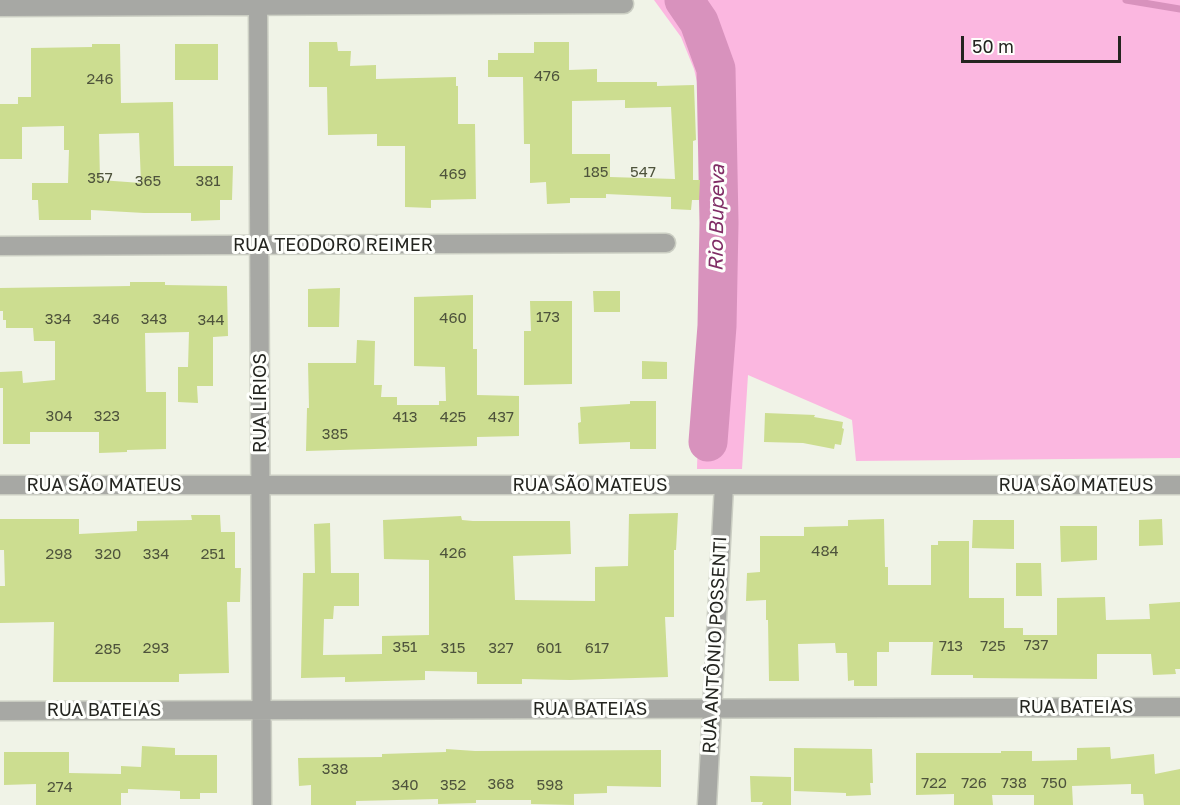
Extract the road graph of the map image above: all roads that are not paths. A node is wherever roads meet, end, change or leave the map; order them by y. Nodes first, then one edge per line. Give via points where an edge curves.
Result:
1 (258, 3) edge
2 (624, 4) dead end
3 (0, 7) edge
4 (666, 243) dead end
5 (259, 245) junction
6 (0, 246) edge
7 (0, 485) edge
8 (260, 485) junction
9 (724, 485) junction
10 (1180, 485) edge
11 (1180, 707) edge
12 (712, 708) junction
13 (262, 710) junction
14 (0, 711) edge
15 (262, 805) edge
16 (707, 805) edge

1 - 2 street
1 - 3 street
1 - 5 street, RUA LÍRIOS
4 - 5 street, RUA TEODORO REIMER
5 - 6 street, RUA TEODORO REIMER
5 - 8 street, RUA LÍRIOS
7 - 8 street, RUA SÃO MATEUS
8 - 9 street, RUA SÃO MATEUS
8 - 13 street, RUA LÍRIOS
9 - 10 street, RUA SÃO MATEUS
9 - 12 street, RUA ANTÔNIO POSSENTI
11 - 12 street, RUA BATEIAS
12 - 13 street, RUA BATEIAS
12 - 16 street, RUA ANTÔNIO POSSENTI
13 - 14 street, RUA BATEIAS
13 - 15 street, RUA LÍRIOS

